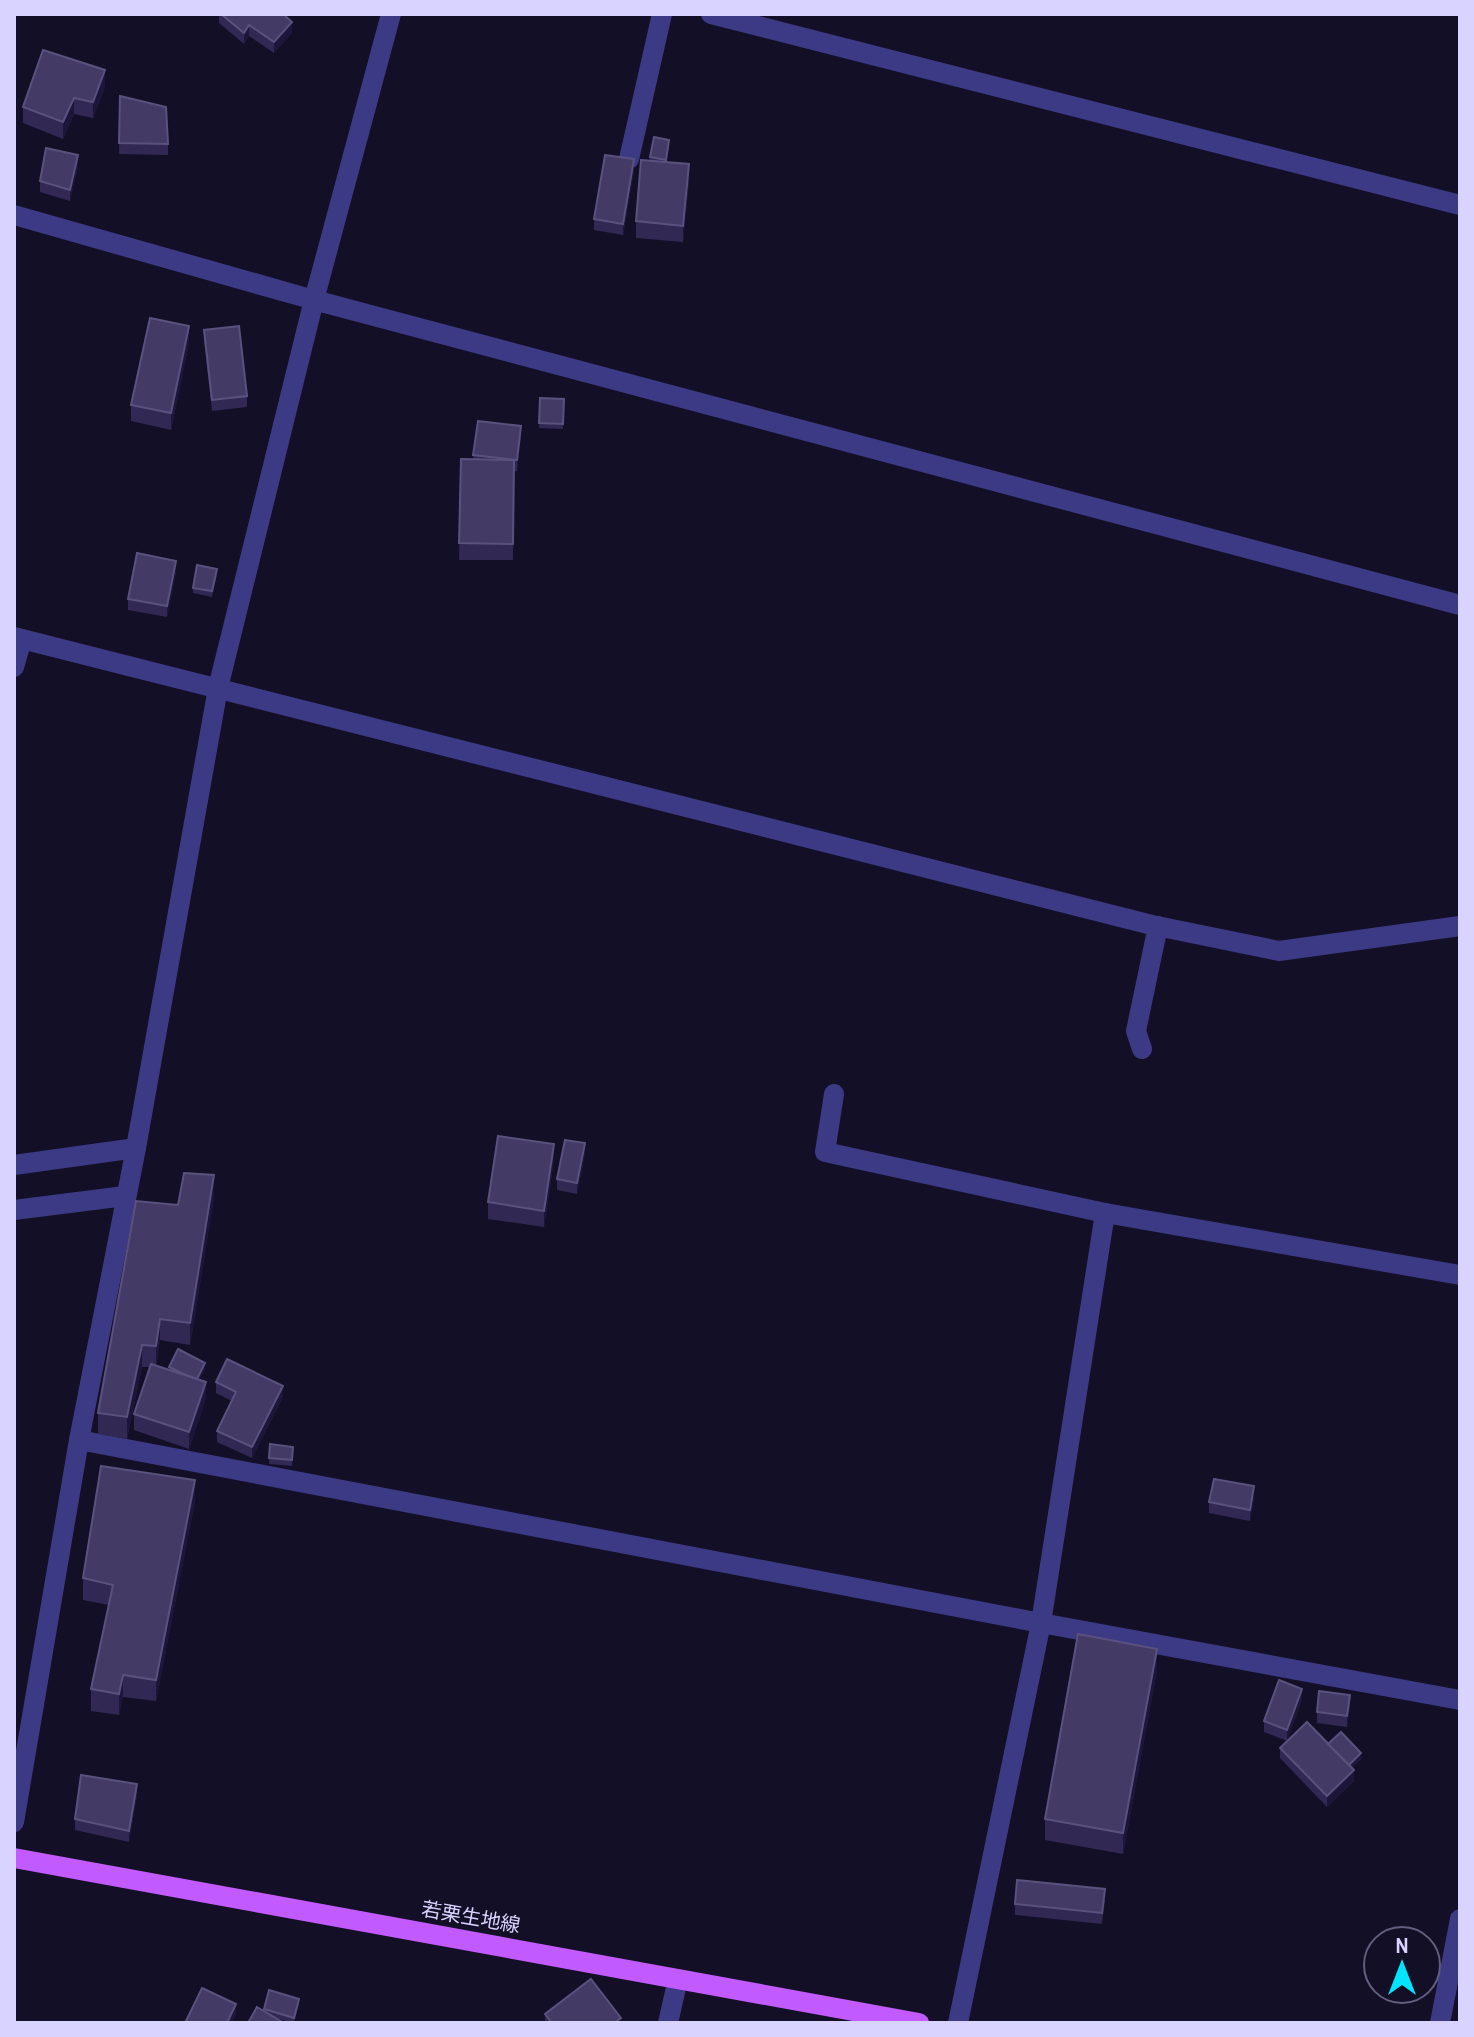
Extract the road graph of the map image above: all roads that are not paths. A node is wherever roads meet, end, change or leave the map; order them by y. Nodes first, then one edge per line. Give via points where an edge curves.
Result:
1 (391, 14) edge
2 (662, 14) edge
3 (711, 14) edge
4 (629, 159) edge
5 (1460, 205) edge
6 (14, 215) edge
7 (314, 300) junction
8 (1460, 605) edge
9 (18, 638) edge
10 (14, 667) edge
11 (218, 688) junction
12 (1158, 926) junction
13 (1460, 926) edge
14 (1142, 1049) dead end
15 (834, 1094) dead end
16 (136, 1148) junction
17 (14, 1165) edge
18 (125, 1196) junction
19 (14, 1210) edge
20 (1105, 1213) junction
21 (1460, 1275) edge
22 (79, 1440) junction
23 (1041, 1623) junction
24 (1460, 1700) edge
25 (14, 1822) edge
26 (14, 1858) edge
27 (1460, 1919) edge
28 (678, 1979) junction
29 (855, 2017) edge
30 (668, 2023) edge
31 (919, 2023) edge
32 (958, 2023) edge
33 (1440, 2023) edge

1 - 7 street
2 - 4 street
3 - 5 street
6 - 7 street
7 - 8 street
7 - 11 street
9 - 10 street
9 - 11 street
11 - 12 street
11 - 16 street
12 - 13 street via 1279,951
12 - 14 street via 1136,1031
15 - 20 street via 825,1152
16 - 17 street
16 - 18 street
18 - 19 street
18 - 22 street
20 - 21 street
20 - 23 street
22 - 23 street
22 - 25 street
23 - 24 street
23 - 32 street
26 - 28 main road, 若栗生地線
27 - 33 street
28 - 29 main road, 若栗生地線
28 - 30 street
29 - 31 main road, 若栗生地線

